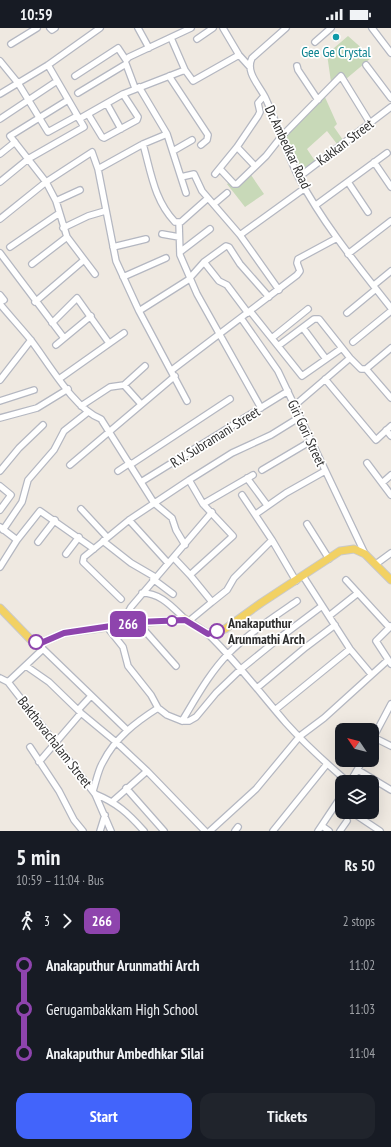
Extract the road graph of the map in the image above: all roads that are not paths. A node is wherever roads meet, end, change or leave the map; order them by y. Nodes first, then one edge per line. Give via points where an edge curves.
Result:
1 (37, 28) edge
2 (86, 28) edge
3 (100, 28) edge
4 (138, 28) edge
5 (191, 28) edge
6 (213, 28) edge
7 (223, 28) edge
8 (286, 28) edge
9 (331, 28) edge
10 (372, 28) edge
11 (90, 34) junction
12 (171, 38) junction
13 (197, 39) dead end
14 (315, 42) dead end
15 (11, 44) dead end
16 (148, 48) junction
17 (391, 52) edge
18 (239, 55) junction
19 (1, 64) edge
20 (48, 65) junction
21 (366, 65) dead end
22 (249, 66) junction
23 (297, 66) dead end
24 (185, 70) junction
25 (75, 76) dead end
26 (170, 76) junction
27 (57, 81) junction
28 (18, 83) junction
29 (137, 87) junction
30 (78, 93) dead end
31 (0, 94) edge
32 (123, 94) junction
33 (264, 96) junction
34 (391, 98) edge
35 (28, 100) junction
36 (68, 100) junction
37 (318, 100) junction
38 (107, 104) junction
39 (390, 110) edge
40 (88, 114) junction
41 (78, 117) junction
42 (40, 118) junction
43 (0, 119) edge
44 (370, 123) junction
45 (121, 129) junction
46 (167, 134) junction
47 (281, 136) junction
48 (192, 140) dead end
49 (15, 142) junction
50 (143, 144) junction
51 (201, 145) dead end
52 (237, 147) junction
53 (173, 151) junction
54 (386, 153) dead end
55 (0, 154) edge
56 (28, 159) junction
57 (374, 162) junction
58 (256, 166) junction
59 (98, 169) junction
60 (220, 169) junction
61 (215, 174) dead end
62 (181, 177) junction
63 (299, 177) junction
64 (0, 182) edge
65 (46, 182) junction
66 (348, 182) junction
67 (391, 187) edge
68 (305, 188) junction
69 (80, 190) dead end
70 (186, 193) dead end
71 (227, 193) dead end
72 (208, 198) junction
73 (56, 201) junction
74 (214, 204) junction
75 (316, 206) junction
76 (105, 211) junction
77 (368, 212) dead end
78 (58, 214) junction
79 (0, 219) edge
80 (391, 221) edge
81 (179, 222) junction
82 (63, 228) junction
83 (210, 229) dead end
84 (162, 234) dead end
85 (240, 235) junction
86 (67, 237) junction
87 (178, 237) junction
88 (146, 238) dead end
89 (337, 238) junction
90 (10, 247) dead end
91 (113, 247) junction
92 (180, 252) junction
93 (0, 253) edge
94 (348, 254) junction
95 (166, 258) dead end
96 (84, 260) junction
97 (204, 262) junction
98 (32, 264) dead end
99 (391, 271) edge
100 (95, 274) dead end
101 (123, 276) junction
102 (191, 277) junction
103 (375, 287) junction
104 (279, 290) junction
105 (269, 297) junction
106 (1, 300) edge
107 (35, 302) junction
108 (391, 308) edge
109 (308, 309) dead end
110 (139, 311) junction
111 (391, 311) edge
112 (249, 312) junction
113 (347, 313) dead end
114 (91, 316) junction
115 (241, 318) junction
116 (52, 322) junction
117 (302, 328) junction
118 (124, 333) dead end
119 (221, 334) junction
120 (64, 338) junction
121 (272, 338) junction
122 (30, 340) junction
123 (353, 342) dead end
124 (109, 343) junction
125 (56, 345) dead end
126 (278, 346) junction
127 (342, 348) junction
128 (391, 348) edge
129 (350, 358) junction
130 (326, 359) junction
131 (145, 366) dead end
132 (366, 369) junction
133 (172, 370) junction
134 (175, 376) junction
135 (59, 379) junction
136 (325, 379) junction
137 (0, 380) edge
138 (124, 385) junction
139 (68, 389) junction
140 (34, 390) dead end
141 (288, 391) junction
142 (391, 398) edge
143 (230, 400) dead end
144 (0, 401) edge
145 (187, 401) dead end
146 (141, 404) junction
147 (81, 406) junction
148 (294, 406) junction
149 (261, 408) junction
150 (88, 412) junction
151 (300, 417) junction
152 (0, 418) edge
153 (43, 425) dead end
154 (389, 428) edge
155 (109, 430) junction
156 (391, 436) edge
157 (311, 440) junction
158 (367, 463) dead end
159 (130, 464) junction
160 (70, 465) dead end
161 (262, 470) dead end
162 (0, 471) edge
163 (118, 471) dead end
164 (325, 471) junction
165 (253, 475) dead end
166 (391, 475) edge
167 (247, 478) junction
168 (189, 480) junction
169 (141, 482) junction
170 (382, 483) junction
171 (0, 486) edge
172 (242, 495) dead end
173 (391, 495) edge
174 (154, 503) junction
175 (203, 504) junction
176 (267, 505) junction
177 (81, 509) dead end
178 (0, 510) edge
179 (212, 512) junction
180 (256, 514) junction
181 (55, 520) junction
182 (129, 520) junction
183 (307, 524) dead end
184 (2, 529) edge
185 (79, 537) junction
186 (105, 539) junction
187 (17, 540) junction
188 (272, 540) junction
189 (38, 542) dead end
190 (185, 545) junction
191 (94, 549) junction
192 (66, 554) dead end
193 (365, 554) junction
194 (390, 555) edge
195 (174, 558) junction
196 (329, 559) junction
197 (168, 563) junction
198 (376, 564) junction
199 (0, 567) edge
200 (190, 575) junction
201 (303, 576) junction
202 (154, 578) junction
203 (346, 580) dead end
204 (391, 580) edge
205 (296, 581) junction
206 (142, 592) junction
207 (358, 593) junction
208 (173, 594) dead end
209 (121, 599) dead end
210 (297, 601) dead end
211 (212, 602) junction
212 (322, 606) junction
213 (0, 608) edge
214 (329, 616) junction
215 (187, 620) junction
216 (138, 622) junction
217 (125, 624) junction
218 (335, 625) junction
219 (390, 626) edge
220 (107, 627) junction
221 (208, 634) junction
222 (42, 646) junction
223 (350, 649) junction
224 (229, 654) junction
225 (390, 662) edge
226 (26, 666) junction
227 (176, 666) dead end
228 (241, 669) junction
229 (371, 674) junction
230 (0, 678) edge
231 (8, 682) junction
232 (257, 688) junction
233 (92, 696) junction
234 (390, 706) edge
235 (158, 708) junction
236 (275, 710) junction
237 (80, 712) junction
238 (182, 721) junction
239 (379, 727) edge
240 (128, 730) junction
241 (300, 736) junction
242 (379, 741) edge
243 (116, 742) junction
244 (56, 743) junction
245 (391, 746) edge
246 (30, 747) dead end
247 (39, 762) junction
248 (327, 764) junction
249 (359, 767) edge
250 (358, 770) junction
251 (147, 771) junction
252 (340, 775) edge
253 (354, 775) edge
254 (126, 788) junction
255 (391, 790) edge
256 (94, 793) junction
257 (113, 801) junction
258 (335, 806) edge
259 (105, 816) junction
260 (362, 819) edge
261 (347, 821) dead end
262 (322, 826) junction
263 (83, 831) edge
264 (100, 831) edge
265 (111, 831) edge
266 (144, 831) edge
267 (164, 831) edge
268 (205, 831) edge
269 (210, 831) edge
270 (273, 831) edge
271 (318, 831) edge
272 (329, 831) edge
273 (340, 831) edge
274 (380, 831) edge

1 - 15 street
2 - 11 street
3 - 11 street
4 - 16 street
5 - 12 street
6 - 13 street
7 - 18 street, Dr. Ambedkar Road
8 - 22 street via 254,55
9 - 14 street
10 - 17 street
11 - 20 street
12 - 16 street
12 - 24 street
16 - 25 street via 126,60 118,48
18 - 22 street, Dr. Ambedkar Road
18 - 24 street via 193,82
19 - 28 street
20 - 27 street
20 - 28 street
21 - 34 street
22 - 33 street, Dr. Ambedkar Road
23 - 37 street
24 - 26 street
26 - 29 street
26 - 51 street via 208,135 209,138
27 - 35 street
27 - 36 street
28 - 31 street
28 - 35 street
29 - 30 street via 126,64
29 - 32 street
29 - 46 street
32 - 38 street
32 - 45 street via 138,118
33 - 47 street, Dr. Ambedkar Road
33 - 52 street via 258,103 260,112
35 - 42 street
35 - 43 street
36 - 41 street
36 - 42 street
37 - 44 street via 340,76
37 - 47 street
38 - 40 street
38 - 45 street
39 - 44 street, Kakkan Street
40 - 41 street
40 - 45 street via 102,137
41 - 42 street via 48,132
41 - 56 street via 84,127
42 - 49 street via 10,136
44 - 63 street, Kakkan Street
46 - 50 street
46 - 53 street
47 - 58 street
47 - 63 street, Dr. Ambedkar Road
48 - 53 street
49 - 55 street
49 - 56 street
50 - 59 street
50 - 81 street via 158,199 175,222
52 - 58 street
52 - 60 street
53 - 62 street
54 - 57 street
56 - 64 street
56 - 65 street
57 - 66 street
57 - 67 street
58 - 60 street via 236,185
59 - 65 street via 92,152
59 - 76 street
60 - 61 street
62 - 70 street
62 - 72 street via 194,174
63 - 68 street, Dr. Ambedkar Road
65 - 73 street
65 - 79 street
66 - 75 street
66 - 77 street
68 - 75 street, Dr. Ambedkar Road
68 - 85 street
69 - 73 street
71 - 74 street
72 - 74 street
72 - 81 street
73 - 78 street
74 - 85 street
75 - 89 street, Dr. Ambedkar Road
76 - 82 street
76 - 91 street
78 - 82 street
78 - 90 street
80 - 94 street
81 - 87 street
82 - 86 street
83 - 92 street
84 - 87 street
85 - 104 street
86 - 96 street
86 - 98 street
87 - 92 street
88 - 91 street
89 - 94 street, Dr. Ambedkar Road
89 - 104 street via 298,259 300,271
91 - 101 street
92 - 102 street
93 - 107 street
94 - 103 street, Dr. Ambedkar Road
95 - 101 street
96 - 100 street
96 - 107 street
97 - 102 street
97 - 105 street via 228,246
97 - 112 street
99 - 103 street
101 - 110 street
102 - 110 street
102 - 119 street via 197,294
103 - 108 street, Dr. Ambedkar Road
103 - 113 street
104 - 105 street
105 - 112 street
106 - 122 street
107 - 116 street
109 - 121 street
110 - 133 street
111 - 123 street
112 - 115 street
112 - 121 street
114 - 116 street via 77,298
114 - 120 street
114 - 124 street
115 - 119 street
115 - 141 street, Giri Gori Street via 278,371
116 - 120 street
117 - 126 street
117 - 127 street via 314,319 319,319
117 - 130 street
118 - 124 street
119 - 133 street
119 - 149 street via 230,356
120 - 125 street
121 - 126 street
122 - 135 street
122 - 137 street
124 - 135 street
126 - 130 street via 302,376
127 - 129 street
127 - 130 street
128 - 132 street
129 - 132 street via 362,369
129 - 136 street
131 - 138 street
132 - 142 street
133 - 134 street
134 - 145 street
134 - 146 street
135 - 139 street
136 - 148 street
136 - 154 street via 376,440
138 - 146 street
138 - 147 street via 110,387
139 - 147 street
139 - 152 street via 37,408
140 - 144 street
141 - 148 street, Giri Gori Street
141 - 149 street, R.V. Subramani Street
143 - 159 street
146 - 155 street
147 - 150 street
148 - 151 street, Giri Gori Street
149 - 169 street, R.V. Subramani Street
150 - 155 street via 101,419
150 - 184 street via 64,431 54,450 28,480 22,502
151 - 157 street, Giri Gori Street
151 - 168 street via 271,435 232,453
153 - 162 street
154 - 156 street
155 - 159 street
155 - 160 street
157 - 161 street
157 - 164 street, Giri Gori Street
158 - 170 street
159 - 163 street
159 - 169 street
164 - 176 street
164 - 193 street, Giri Gori Street
165 - 167 street
166 - 170 street
167 - 175 street
167 - 176 street
168 - 174 street
168 - 175 street
169 - 174 street
170 - 173 street
171 - 178 street via 11,495
172 - 180 street
174 - 182 street
174 - 190 street via 172,518
175 - 179 street
176 - 180 street
177 - 186 street
179 - 190 street
179 - 200 street via 233,536
180 - 188 street
181 - 185 street
181 - 187 street via 40,511
181 - 189 street
182 - 186 street
182 - 197 street
183 - 196 street
184 - 187 street
185 - 191 street
185 - 192 street
186 - 191 street
186 - 202 street via 131,564
187 - 199 street
188 - 205 street
188 - 211 street via 234,578 227,590
190 - 195 street
191 - 209 street via 83,558 83,562
193 - 196 main road via 354,549 340,551
193 - 198 main road
194 - 198 street
195 - 197 street
195 - 200 street
196 - 201 main road
197 - 202 street
198 - 204 main road
200 - 211 street
201 - 205 main road
201 - 212 street
202 - 206 street
202 - 208 street
203 - 207 street
205 - 221 main road via 225,629
206 - 215 street via 161,597
206 - 217 street via 126,616
207 - 214 street
207 - 219 street
210 - 224 street
211 - 215 street
212 - 214 street
212 - 228 street
213 - 222 main road via 32,641
214 - 218 street
215 - 216 main road
215 - 221 main road
216 - 217 main road
216 - 227 street
217 - 220 main road
218 - 223 street
218 - 232 street
219 - 225 street via 376,641
220 - 222 main road via 64,633
220 - 235 street via 123,647 128,666
221 - 224 street
222 - 226 street, Bakthavachalam Street
222 - 233 street
223 - 229 street
223 - 236 street
224 - 228 street
224 - 238 street via 209,679
225 - 229 street
226 - 231 street, Bakthavachalam Street
226 - 237 street via 49,682
228 - 232 street
228 - 238 street via 192,720
229 - 241 street via 324,718
230 - 231 street
231 - 244 street, Bakthavachalam Street
232 - 236 street
233 - 237 street
233 - 240 street
234 - 239 street
235 - 238 street
235 - 240 street
236 - 241 street
237 - 243 street
237 - 244 street
240 - 243 street
241 - 248 street
241 - 269 street via 256,789
242 - 245 street
243 - 251 street
243 - 256 street via 102,762
244 - 247 street
244 - 256 street, Bakthavachalam Street
246 - 247 street
247 - 263 street
248 - 252 street
248 - 270 street
249 - 250 street
250 - 253 street
250 - 255 street
251 - 254 street
251 - 268 street
254 - 257 street
254 - 267 street
256 - 257 street
256 - 259 street, Bakthavachalam Street
257 - 266 street
258 - 262 street
259 - 264 street
259 - 265 street, Bakthavachalam Street
260 - 274 street
261 - 273 street
262 - 271 street
262 - 272 street

